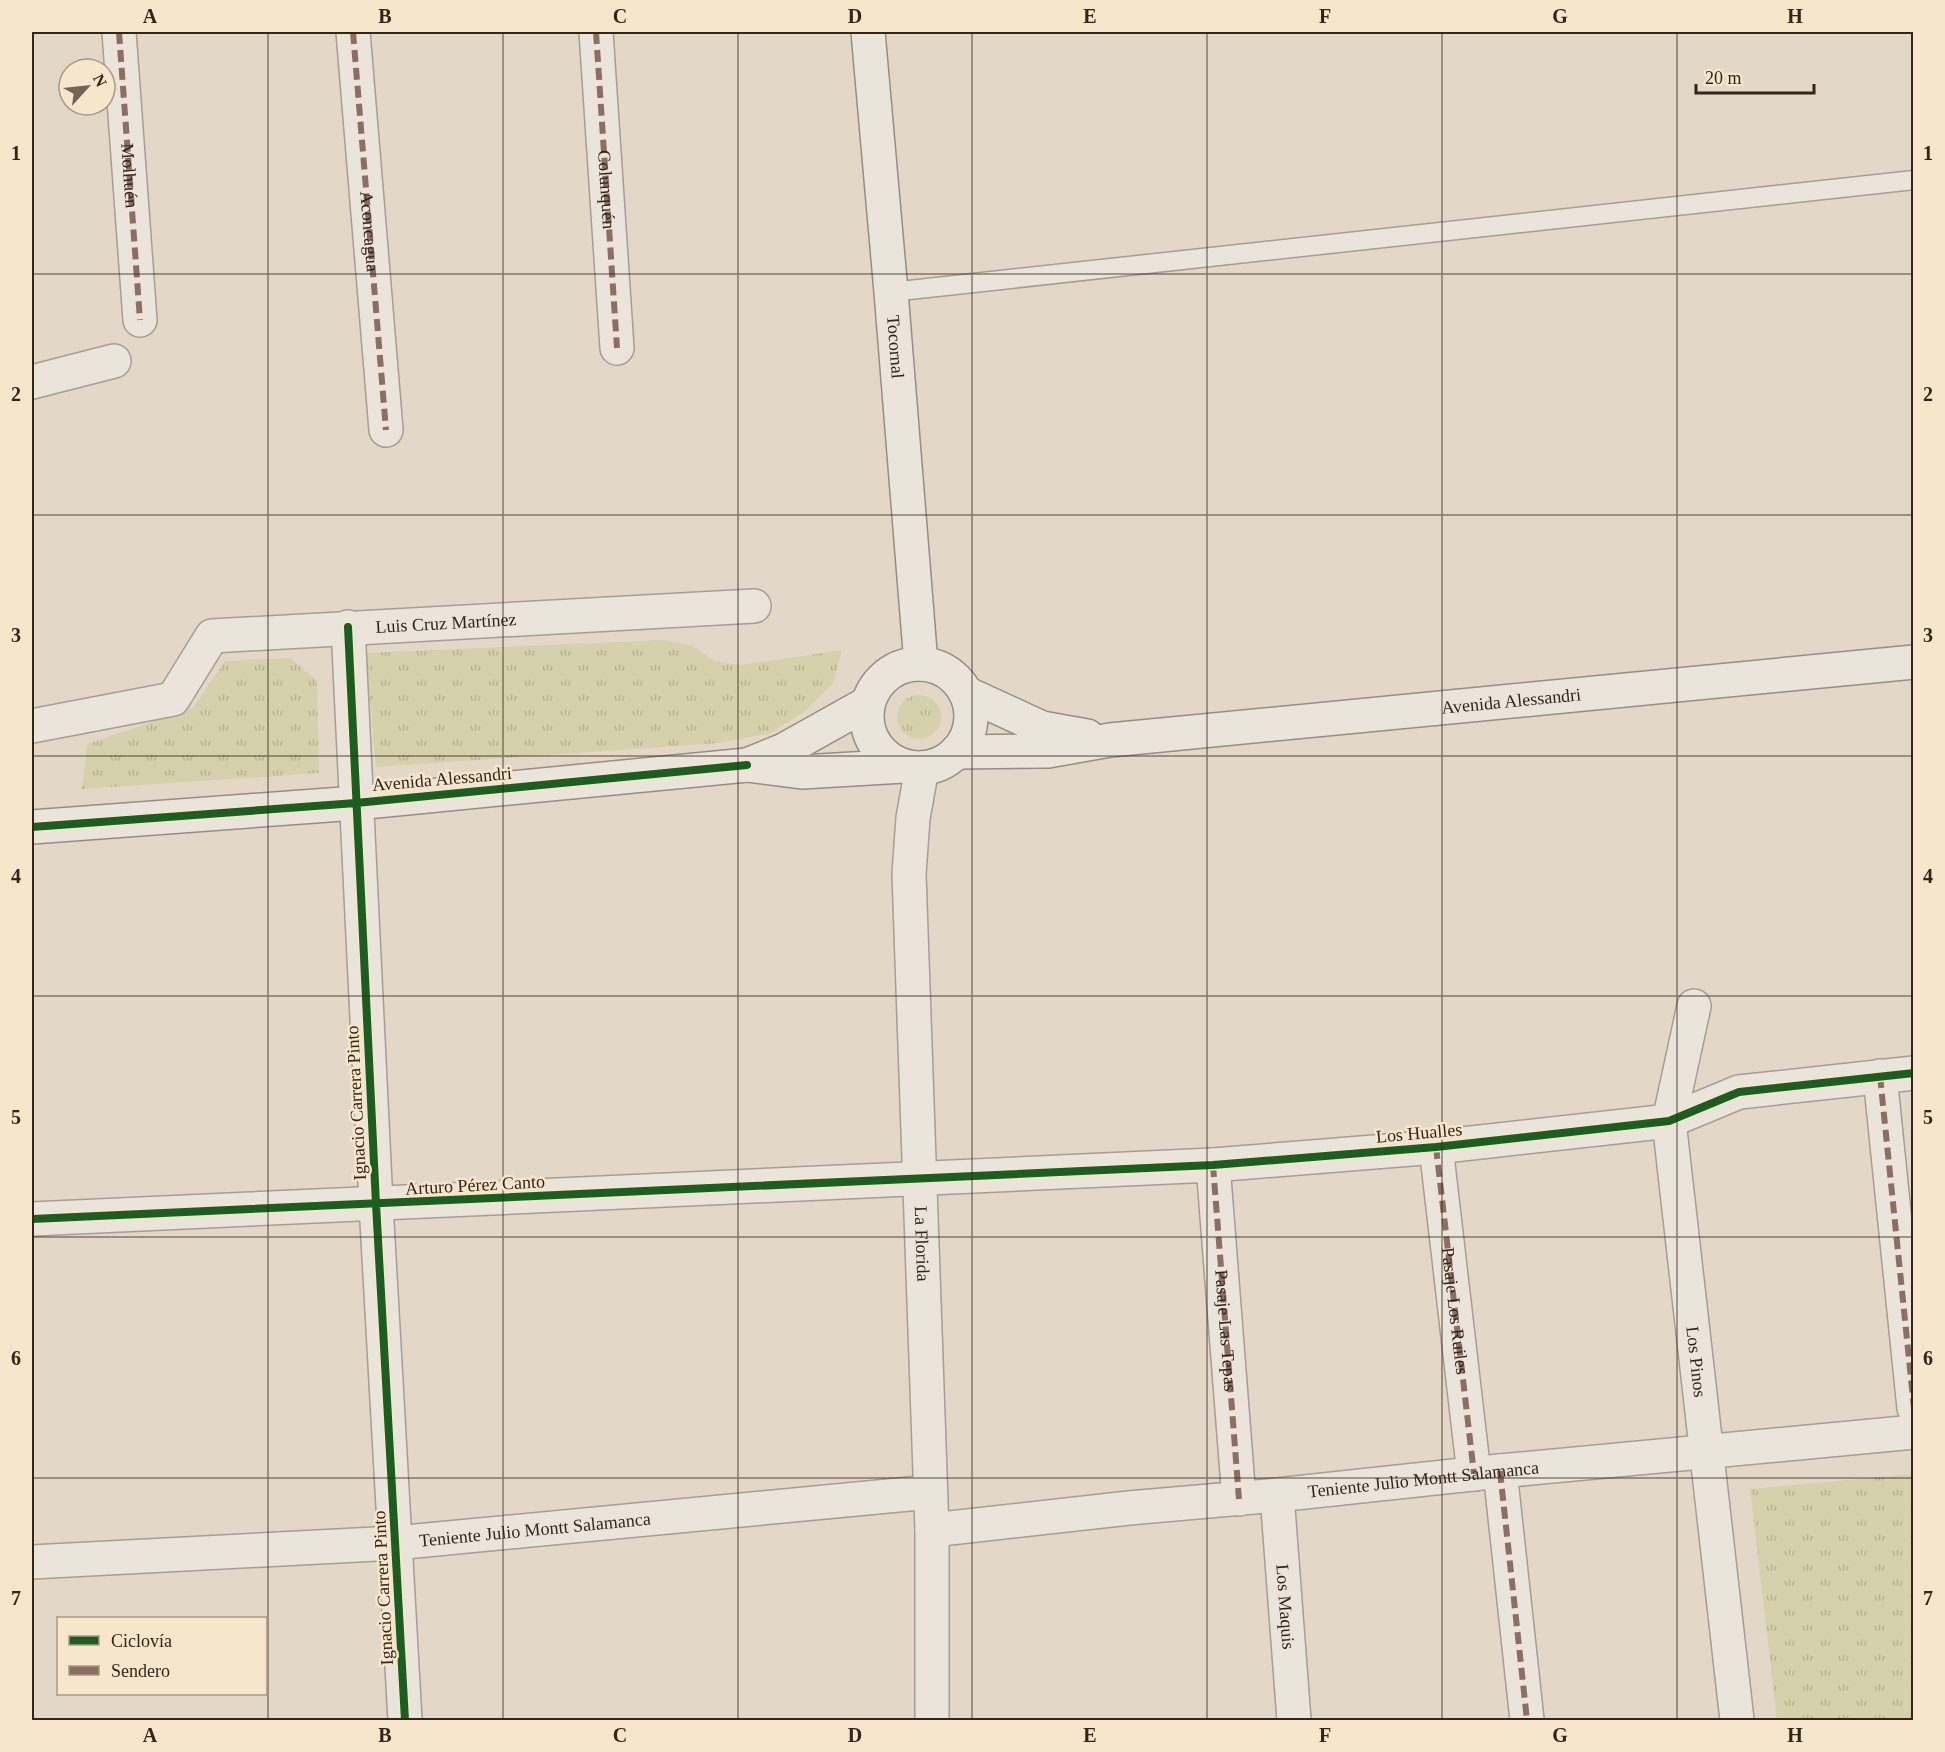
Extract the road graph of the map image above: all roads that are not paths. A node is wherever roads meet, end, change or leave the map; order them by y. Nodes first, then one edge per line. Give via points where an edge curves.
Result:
1 (119, 32) edge
2 (353, 32) edge
3 (596, 32) edge
4 (868, 32) edge
5 (1914, 180) edge
6 (891, 292) junction
7 (140, 320) dead end
8 (617, 348) dead end
9 (114, 361) dead end
10 (32, 381) edge
11 (386, 430) dead end
12 (754, 606) dead end
13 (348, 627) junction
14 (1914, 662) edge
15 (921, 664) junction
16 (966, 693) junction
17 (868, 703) junction
18 (32, 726) edge
19 (1110, 740) junction
20 (956, 752) junction
21 (747, 765) junction
22 (913, 767) junction
23 (356, 803) junction
24 (32, 827) edge
25 (1694, 1006) dead end
26 (1914, 1073) edge
27 (1880, 1076) junction
28 (1669, 1121) junction
29 (1436, 1147) junction
30 (1213, 1165) junction
31 (919, 1179) junction
32 (376, 1204) junction
33 (32, 1219) edge
34 (1914, 1408) edge
35 (1914, 1432) edge
36 (1707, 1452) junction
37 (1487, 1473) junction
38 (930, 1492) junction
39 (1276, 1495) junction
40 (1239, 1498) junction
41 (932, 1530) junction
42 (395, 1543) junction
43 (32, 1562) edge
44 (405, 1720) edge
45 (932, 1720) edge
46 (1294, 1720) edge
47 (1527, 1720) edge
48 (1737, 1720) edge

1 - 7 street, Molhuén
2 - 11 street, Aconcagua
3 - 8 street, Colunquén
4 - 6 street, Tocornal
5 - 6 lane
6 - 15 street, Tocornal
9 - 10 street
12 - 13 street, Luis Cruz Martínez
13 - 18 street, Luis Cruz Martínez via 212,636 173,699
13 - 23 street, Ignacio Carrera Pinto
14 - 19 street, Avenida Alessandri
15 - 16 street via 950,674
15 - 17 street via 891,671
16 - 19 street, Avenida Alessandri via 1042,728
16 - 20 street via 970,724 966,739
17 - 21 street, Avenida Alessandri via 784,750
17 - 22 street via 869,734 877,747 888,758
19 - 20 street, Avenida Alessandri via 1048,751
20 - 22 street via 941,764
21 - 22 street, Avenida Alessandri via 802,772
21 - 23 street, Avenida Alessandri
22 - 31 street, La Florida via 909,874
23 - 24 street, Avenida Alessandri
23 - 32 street, Ignacio Carrera Pinto
25 - 28 street, Los Pinos
26 - 27 street, Los Hualles
27 - 28 street, Los Hualles via 1739,1092
27 - 34 street
28 - 29 street, Los Hualles
28 - 36 street, Los Pinos
29 - 30 street, Los Hualles
29 - 37 street, Pasaje Los Ruiles
30 - 31 street, Los Hualles
30 - 40 street, Pasaje Las Tepas
31 - 32 street, Arturo Pérez Canto
31 - 38 street, La Florida
32 - 33 street, Arturo Pérez Canto
32 - 42 street, Ignacio Carrera Pinto
35 - 36 street, Teniente Julio Montt Salamanca
36 - 37 street, Teniente Julio Montt Salamanca
36 - 48 street, Los Pinos
37 - 39 street, Teniente Julio Montt Salamanca
37 - 47 street, Pasaje Los Ruiles
38 - 41 street, La Florida
38 - 42 street, Teniente Julio Montt Salamanca
39 - 40 street, Teniente Julio Montt Salamanca
39 - 46 street, Los Maquis
40 - 41 street, Teniente Julio Montt Salamanca
41 - 45 street, La Florida
42 - 43 street, Teniente Julio Montt Salamanca
42 - 44 street, Ignacio Carrera Pinto

